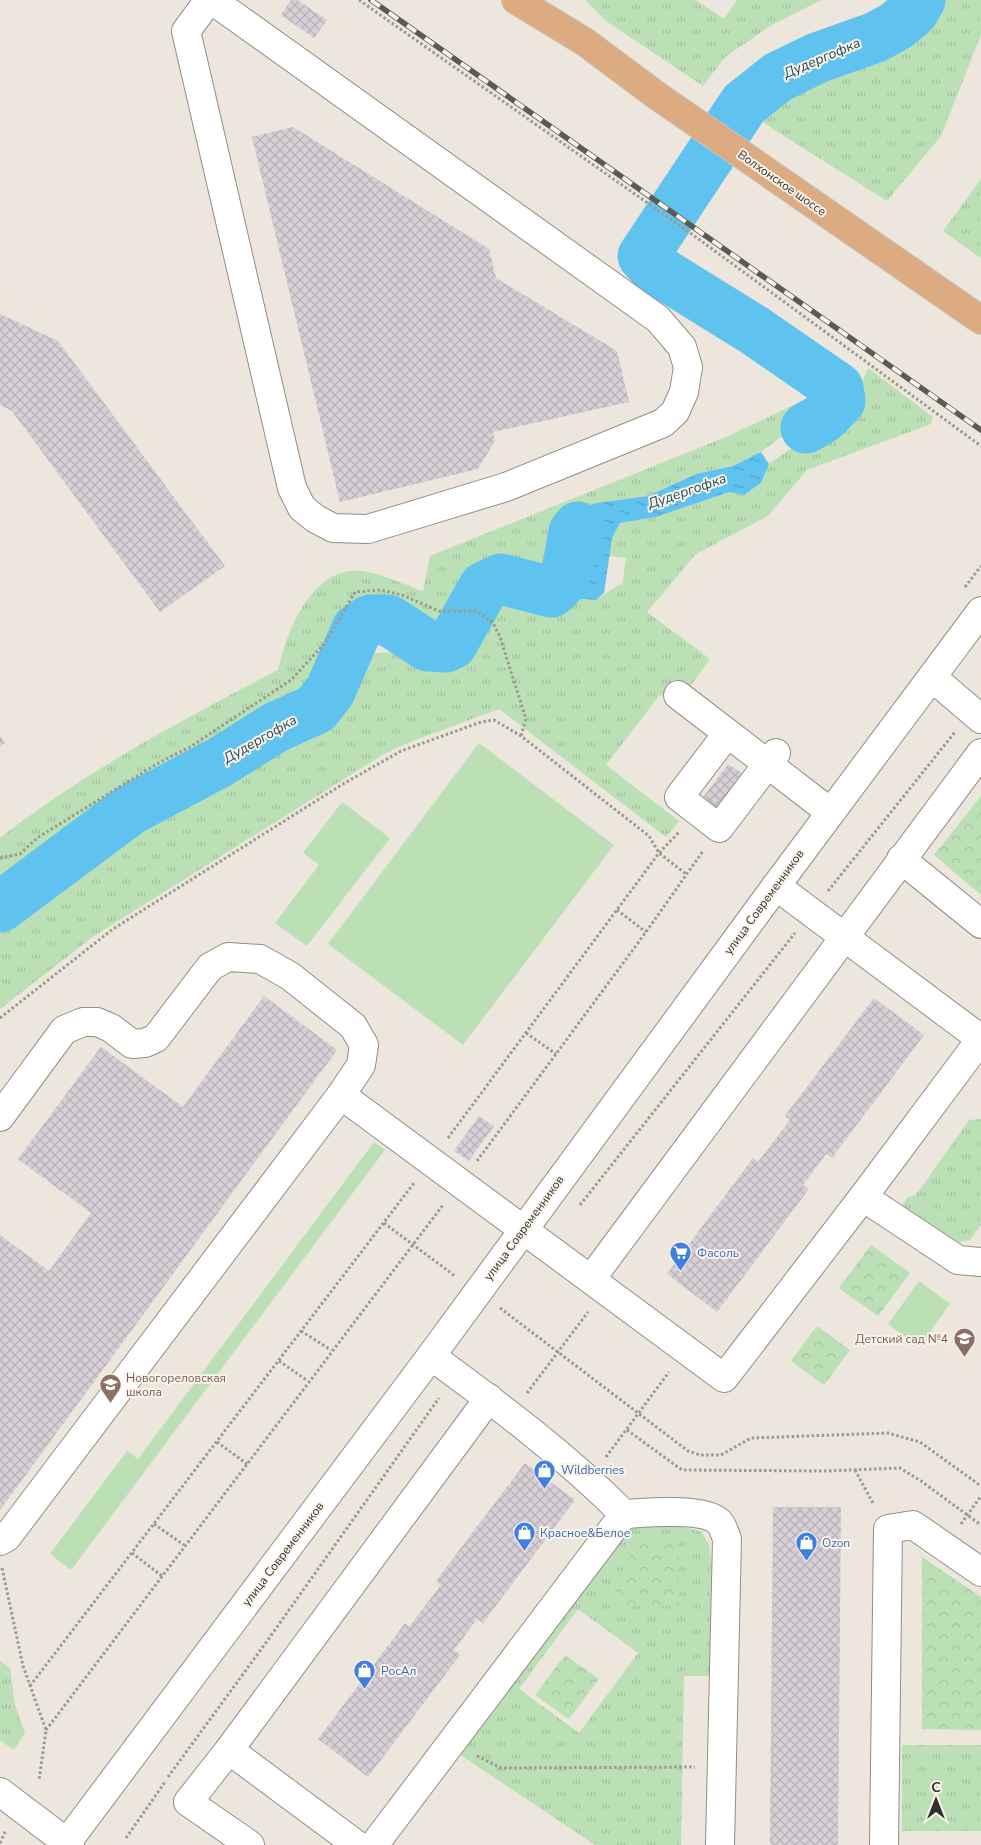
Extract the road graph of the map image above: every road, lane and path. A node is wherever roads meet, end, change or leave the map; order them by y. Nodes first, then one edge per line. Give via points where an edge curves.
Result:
1 (210, 0) edge
2 (359, 0) edge
3 (516, 0) edge
4 (540, 0) edge
5 (584, 42) junction
6 (981, 320) edge
7 (981, 446) edge
8 (981, 611) edge
9 (932, 678) junction
10 (678, 695) dead end
11 (971, 722) edge
12 (720, 723) junction
13 (521, 736) junction
14 (981, 753) edge
15 (772, 758) junction
16 (830, 812) junction
17 (681, 829) dead end
18 (709, 842) dead end
19 (659, 853) junction
20 (0, 858) edge
21 (901, 859) junction
22 (686, 874) junction
23 (776, 886) junction
24 (617, 910) junction
25 (811, 913) junction
26 (981, 924) edge
27 (646, 932) junction
28 (844, 936) junction
29 (0, 1018) edge
30 (526, 1033) junction
31 (981, 1039) edge
32 (556, 1054) junction
33 (487, 1084) dead end
34 (341, 1095) junction
35 (516, 1109) dead end
36 (0, 1118) edge
37 (864, 1197) junction
38 (523, 1230) junction
39 (412, 1244) junction
40 (981, 1262) edge
41 (456, 1276) dead end
42 (598, 1285) junction
43 (495, 1305) dead end
44 (301, 1331) junction
45 (685, 1349) junction
46 (331, 1350) junction
47 (556, 1353) junction
48 (431, 1356) junction
49 (279, 1361) junction
50 (308, 1381) junction
51 (489, 1398) junction
52 (639, 1413) junction
53 (510, 1415) junction
54 (627, 1430) junction
55 (217, 1442) junction
56 (247, 1464) junction
57 (855, 1470) junction
58 (590, 1479) junction
59 (981, 1486) edge
60 (981, 1496) edge
61 (624, 1514) junction
62 (967, 1515) junction
63 (154, 1524) junction
64 (981, 1525) edge
65 (888, 1529) junction
66 (0, 1540) edge
67 (184, 1545) junction
68 (944, 1547) junction
69 (132, 1553) junction
70 (0, 1560) edge
71 (981, 1572) edge
72 (162, 1576) junction
73 (30, 1686) junction
74 (46, 1730) junction
75 (451, 1744) junction
76 (229, 1750) junction
77 (722, 1767) junction
78 (39, 1780) dead end
79 (0, 1792) edge
80 (67, 1844) edge
81 (250, 1845) edge
82 (357, 1845) edge
83 (374, 1845) edge
84 (720, 1845) edge
85 (884, 1845) edge

1 - 1 street via 658,320 682,347 688,367 684,392 675,412 662,423 506,487 368,529 333,528 302,508 292,488 186,31
2 - 7 path via 693,236
3 - 5 main road, Волхонское шоссе
4 - 5 main road, Волхонское шоссе
5 - 6 main road, Волхонское шоссе
8 - 9 street, улица Современников
9 - 11 street
9 - 16 street, улица Современников
10 - 12 street
11 - 25 path
12 - 15 street
12 - 15 street via 679,798 719,828
13 - 19 path via 648,836
13 - 20 path via 526,719 493,623 476,611 439,611 381,590 356,592 326,642 291,680 190,747 37,838 20,854
13 - 29 path via 494,720 401,751 113,929
14 - 21 street
15 - 16 street
16 - 23 street, улица Современников
17 - 19 path
18 - 22 path
19 - 22 path
19 - 24 path
21 - 26 street
21 - 28 street
22 - 27 path
23 - 25 street
23 - 38 street, улица Современников
24 - 27 path
24 - 30 path
25 - 28 street
27 - 32 path
28 - 31 street
28 - 42 street
30 - 32 path
30 - 33 path
31 - 37 street
32 - 35 path
34 - 36 street via 362,1065 364,1045 353,1026 290,976 260,959 228,957 210,967 156,1038 145,1043 132,1044 97,1022 83,1022 64,1030
34 - 38 street
34 - 66 street via 6,1537
37 - 40 street via 958,1260
37 - 45 street via 724,1378
38 - 42 street
38 - 48 street, улица Современников
39 - 41 path
39 - 44 path via 383,1223
39 - 46 path
42 - 45 street
42 - 47 path
43 - 47 path
44 - 46 path
44 - 49 path
45 - 52 path
46 - 50 path
47 - 52 path
47 - 53 path
48 - 51 street
48 - 80 street, улица Современников
49 - 50 path
49 - 55 path
50 - 56 path
51 - 53 street
51 - 76 street
52 - 54 path
52 - 59 path via 688,1451 700,1455 721,1455 751,1438 904,1436 920,1442
53 - 58 street
54 - 57 path via 682,1470
54 - 58 path
55 - 56 path
55 - 63 path
56 - 67 path
57 - 62 path via 906,1470
57 - 65 path
58 - 61 street
60 - 62 path
61 - 75 street
61 - 77 street via 708,1515 720,1522 727,1540
62 - 64 path
62 - 68 path
63 - 67 path
63 - 69 path
65 - 68 street via 912,1525
65 - 85 street
67 - 72 path
68 - 71 street
69 - 72 path
69 - 73 path
70 - 73 path
72 - 74 path
73 - 74 path
74 - 78 path
75 - 77 path via 501,1768
75 - 83 street
76 - 81 street via 188,1802
76 - 82 street
77 - 84 street
79 - 80 street

